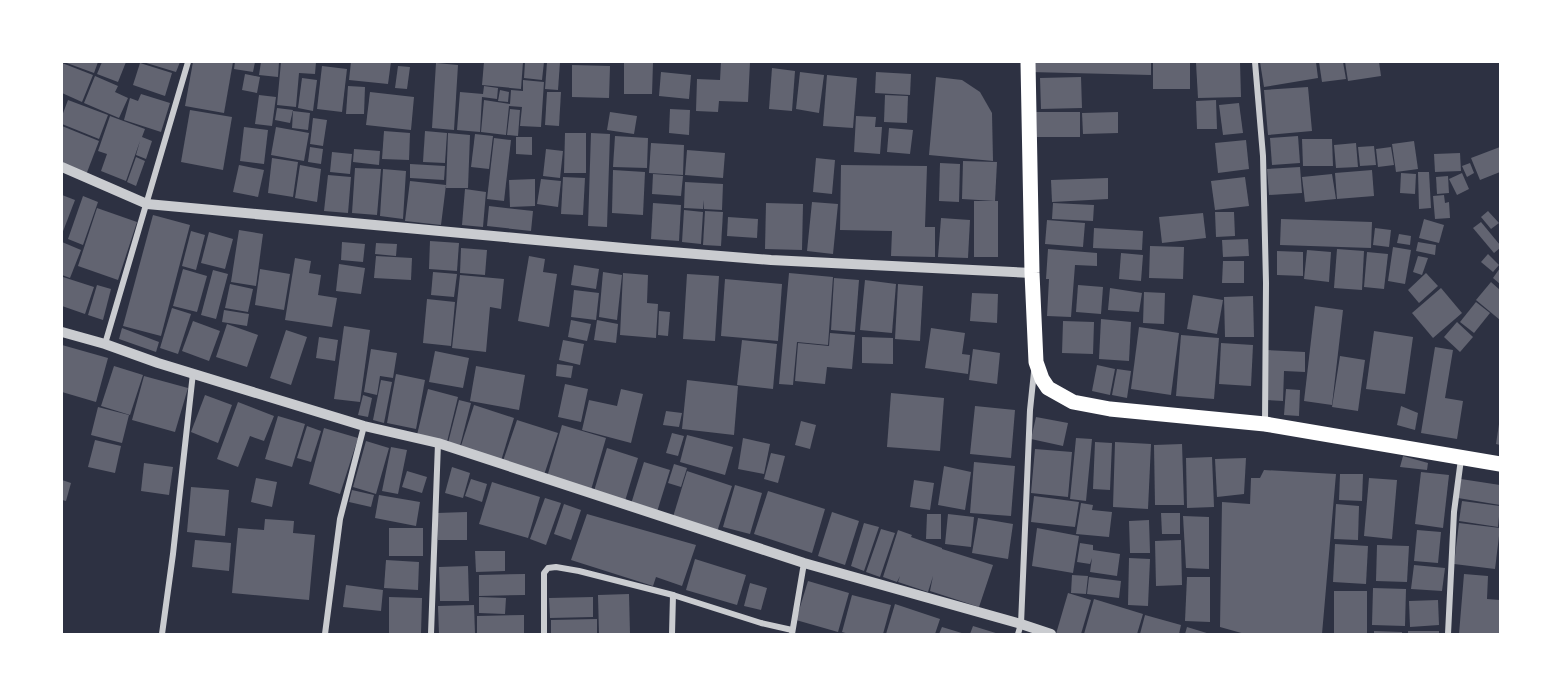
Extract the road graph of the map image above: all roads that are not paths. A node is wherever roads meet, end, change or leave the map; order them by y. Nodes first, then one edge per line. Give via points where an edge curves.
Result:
1 (188, 62) edge
2 (1028, 62) edge
3 (1255, 62) edge
4 (62, 167) edge
5 (147, 204) junction
6 (1032, 273) junction
7 (62, 332) edge
8 (105, 344) junction
9 (1036, 362) junction
10 (193, 373) junction
11 (1265, 424) junction
12 (364, 426) junction
13 (438, 443) junction
14 (1461, 459) junction
15 (1500, 464) edge
16 (804, 563) junction
17 (673, 595) junction
18 (1019, 629) edge
19 (792, 632) edge
20 (162, 634) edge
21 (325, 634) edge
22 (431, 634) edge
23 (543, 634) edge
24 (672, 634) edge
25 (1052, 634) edge
26 (1448, 634) edge

1 - 5 street
2 - 6 main road
3 - 11 street via 1263,156
4 - 5 street
5 - 6 street via 771,260
5 - 8 street
6 - 9 main road
7 - 8 street
8 - 10 street
9 - 11 main road via 1048,388 1073,402 1110,410
9 - 18 street
10 - 12 street
10 - 20 street
11 - 14 main road
12 - 13 street
12 - 21 street via 340,519
13 - 16 street
13 - 22 street
14 - 15 main road
14 - 26 street via 1454,512
16 - 18 street
16 - 19 street
17 - 19 street
17 - 23 street via 579,570 548,568 544,573
17 - 24 street
18 - 25 street

